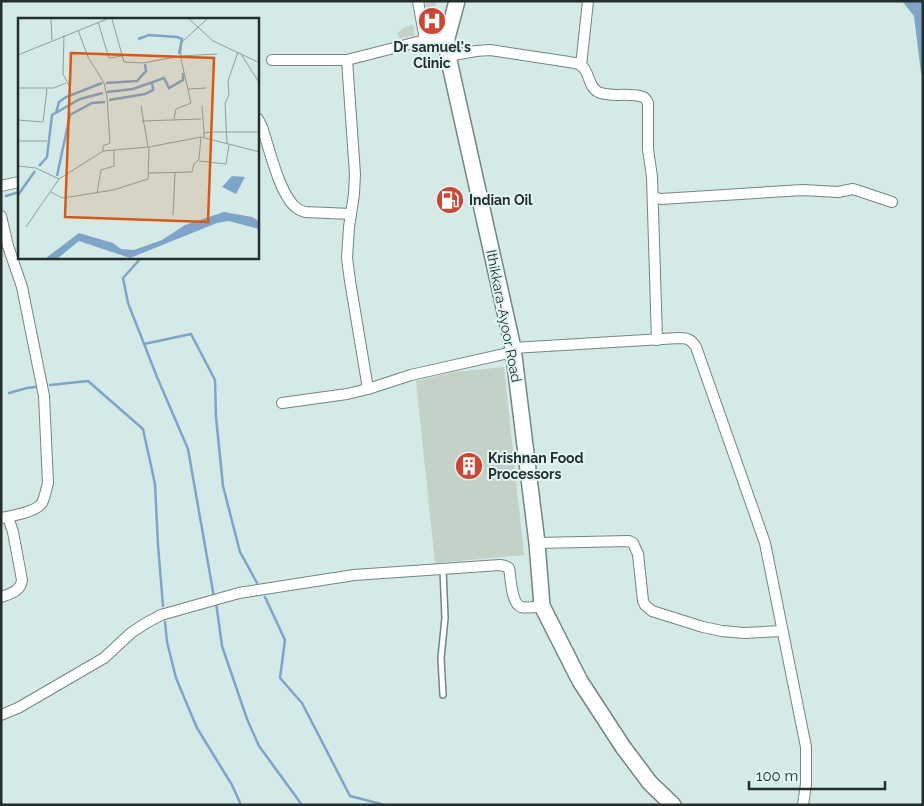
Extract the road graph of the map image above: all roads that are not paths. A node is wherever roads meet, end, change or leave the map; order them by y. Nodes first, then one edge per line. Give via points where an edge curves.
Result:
1 (418, 1) edge
2 (457, 1) edge
3 (588, 1) edge
4 (447, 38) junction
5 (425, 40) junction
6 (448, 56) junction
7 (272, 60) dead end
8 (347, 60) junction
9 (582, 66) junction
10 (259, 121) edge
11 (18, 182) edge
12 (1, 186) edge
13 (653, 197) junction
14 (892, 202) dead end
15 (351, 214) junction
16 (1, 216) edge
17 (657, 340) junction
18 (513, 350) junction
19 (368, 390) junction
20 (282, 403) dead end
21 (5, 517) edge
22 (537, 543) junction
23 (443, 569) junction
24 (1, 597) edge
25 (542, 606) junction
26 (782, 631) junction
27 (443, 695) dead end
28 (1, 715) edge
29 (673, 805) edge
30 (803, 805) edge

1 - 5 street
2 - 4 main road, Ithikkara-Ayoor Road
3 - 9 street
4 - 5 street
4 - 6 main road, Ithikkara-Ayoor Road
5 - 8 street
6 - 9 street via 490,50
6 - 18 main road, Ithikkara-Ayoor Road
7 - 8 street
8 - 15 street via 354,174
9 - 13 street via 598,92 646,99
10 - 15 street via 281,185 298,210
11 - 12 street
13 - 14 street via 854,189
13 - 17 street
15 - 19 street via 347,258
16 - 21 street via 22,287 44,396 48,483 41,504 35,509
17 - 18 street
17 - 26 street via 687,338 696,347 765,544
18 - 19 street via 411,375
18 - 22 main road, Ithikkara-Ayoor Road
19 - 20 street
21 - 24 street via 13,532 22,585 12,594
22 - 25 main road, Ithikkara-Ayoor Road
22 - 26 street via 629,541 638,554 643,601 652,611 722,631
23 - 25 street via 505,566 509,568 517,604
23 - 27 lane
23 - 28 street via 354,575 239,593 161,615 132,633 104,658
25 - 29 main road, Ithikkara-Ayoor Road via 580,682 650,784
26 - 30 street via 806,747

